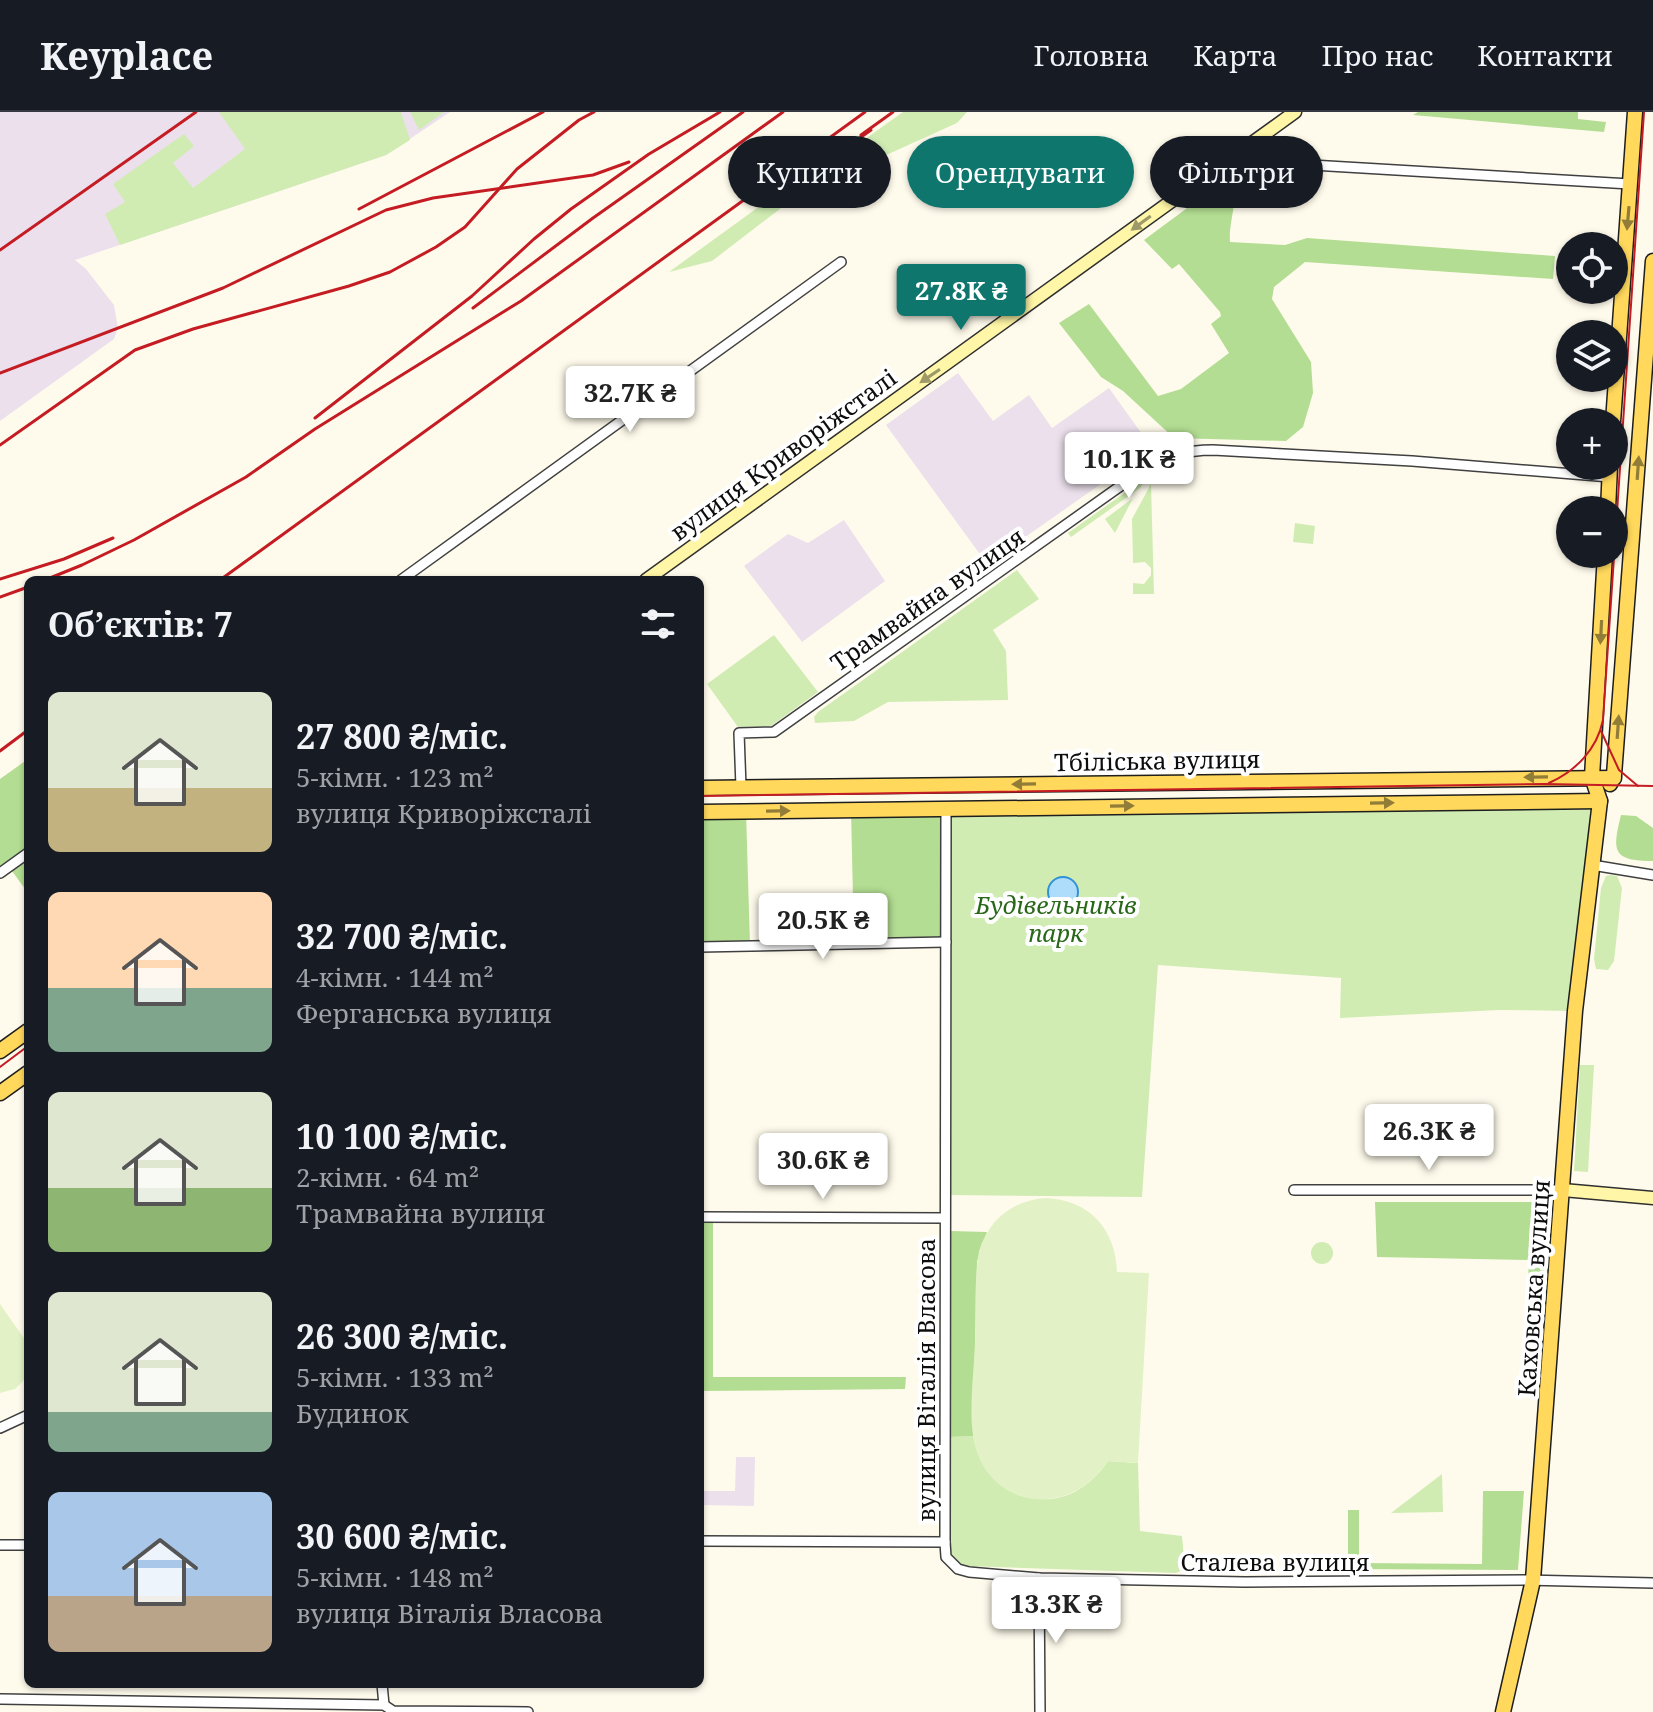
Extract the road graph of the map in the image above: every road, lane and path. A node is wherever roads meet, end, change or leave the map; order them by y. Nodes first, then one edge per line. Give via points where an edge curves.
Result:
1 (1295, 112) edge
2 (1635, 112) edge
3 (1262, 136) edge
4 (1323, 166) edge
5 (1630, 184) junction
6 (1161, 208) edge
7 (1653, 261) edge
8 (841, 262) dead end
9 (1614, 408) edge
10 (1556, 468) edge
11 (1604, 568) edge
12 (407, 576) edge
13 (652, 576) edge
14 (1592, 777) junction
15 (1614, 778) junction
16 (741, 787) junction
17 (704, 788) edge
18 (1600, 801) junction
19 (946, 809) junction
20 (704, 812) edge
21 (24, 856) edge
22 (1592, 865) junction
23 (0, 873) edge
24 (1653, 875) edge
25 (946, 942) junction
26 (704, 947) edge
27 (24, 1034) edge
28 (0, 1051) edge
29 (24, 1076) edge
30 (0, 1093) edge
31 (1294, 1190) dead end
32 (1563, 1190) junction
33 (1653, 1198) edge
34 (704, 1217) edge
35 (945, 1218) junction
36 (24, 1417) edge
37 (0, 1428) edge
38 (704, 1541) edge
39 (945, 1542) junction
40 (0, 1545) edge
41 (24, 1545) edge
42 (1039, 1578) junction
43 (1533, 1580) junction
44 (1653, 1583) edge
45 (383, 1688) edge
46 (0, 1699) edge
47 (390, 1709) edge
48 (528, 1712) edge
49 (1040, 1712) edge
50 (1503, 1712) edge

1 - 3 main road, вулиця Криворіжсталі
2 - 5 main road
4 - 5 street
5 -> 9 main road
6 -> 13 main road, вулиця Криворіжсталі
15 -> 7 main road
8 - 12 street
10 - 16 street, Трамвайна вулиця via 1213,450 1170,455 774,732 739,733
11 -> 14 main road
14 - 15 main road, Тбіліська вулиця
14 -> 16 main road, Тбіліська вулиця
14 - 18 main road
15 - 18 main road
16 - 17 main road, Тбіліська вулиця
19 -> 18 main road, Тбіліська вулиця
18 - 22 main road, Каховська вулиця
20 -> 19 main road, Тбіліська вулиця
19 - 25 street, вулиця Віталія Власова
21 - 23 street
22 - 24 street
22 - 32 main road, Каховська вулиця
25 - 26 street
25 - 35 street, вулиця Віталія Власова
27 - 28 main road
29 - 30 main road
31 - 32 street
32 - 33 main road
32 - 43 main road, Каховська вулиця
34 - 35 street, вулиця Віталія Власова
35 - 39 street, вулиця Віталія Власова
36 - 37 street
38 - 39 street
39 - 42 street, Сталева вулиця via 946,1557 958,1569
40 - 41 street
42 - 43 street, Сталева вулиця
42 - 49 street
43 - 44 street, Сталева вулиця
43 - 50 main road, Каховська вулиця
45 - 47 street
46 - 47 street
47 - 48 street

